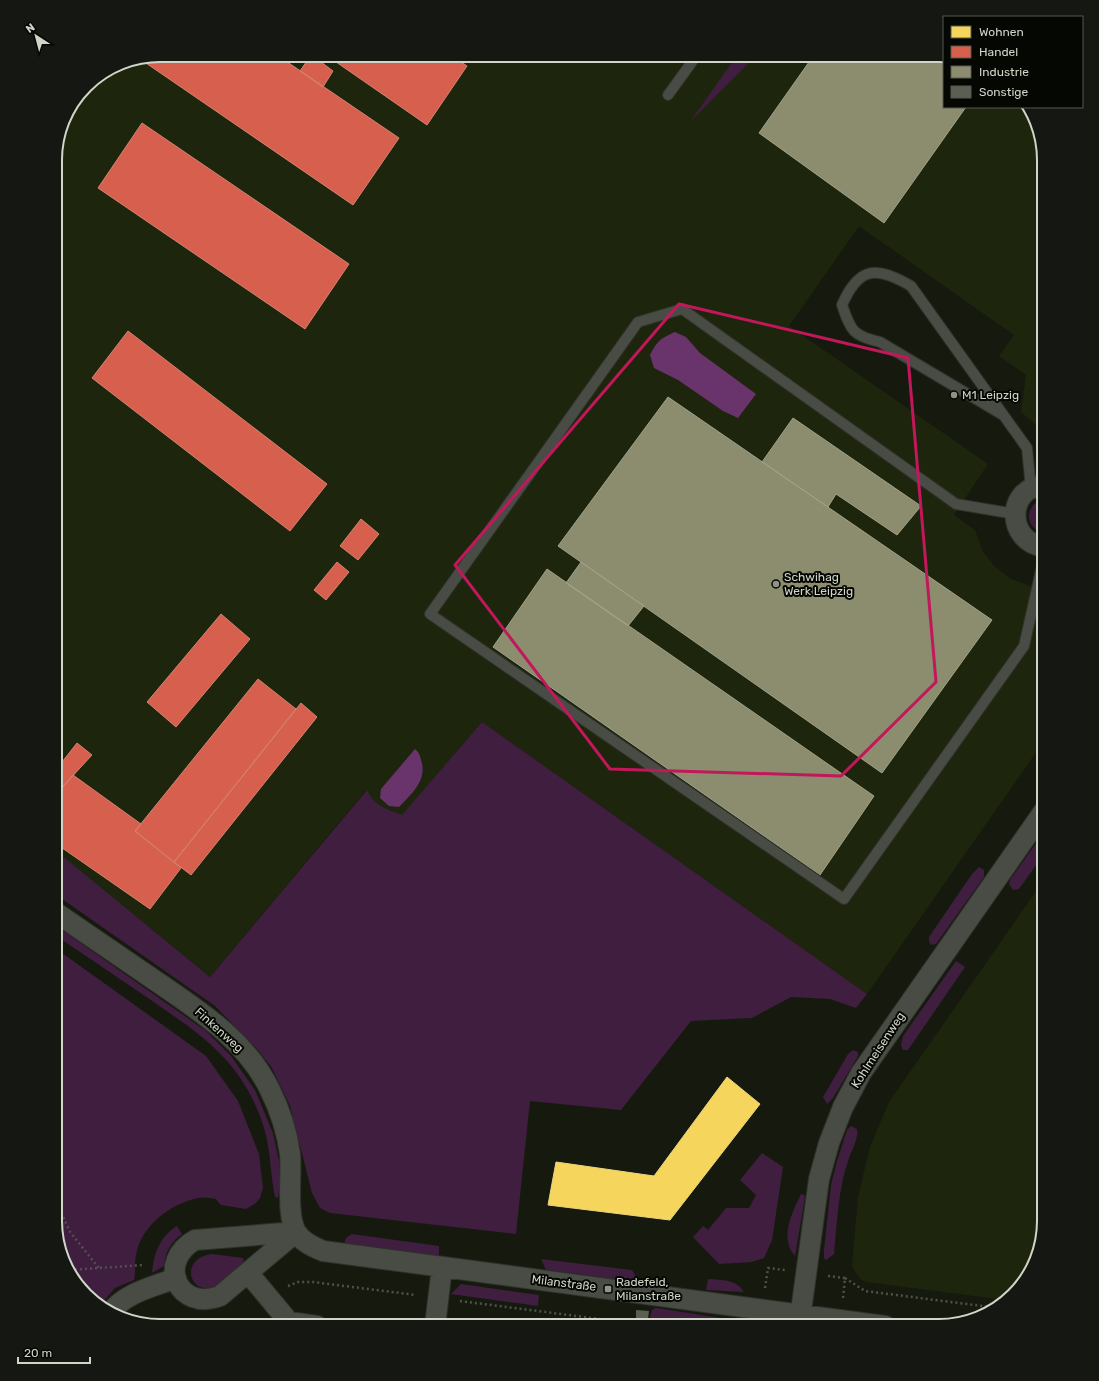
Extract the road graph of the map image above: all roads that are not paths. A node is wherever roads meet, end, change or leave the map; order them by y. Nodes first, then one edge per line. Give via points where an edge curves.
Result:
1 (692, 62) edge
2 (668, 95) dead end
3 (1003, 415) junction
4 (1037, 483) edge
5 (1037, 488) edge
6 (1015, 514) junction
7 (1037, 546) edge
8 (1037, 588) edge
9 (1037, 821) edge
10 (62, 917) edge
11 (296, 1232) junction
12 (442, 1267) junction
13 (249, 1274) junction
14 (176, 1278) junction
15 (114, 1308) edge
16 (284, 1319) edge
17 (436, 1319) edge
18 (793, 1319) edge
19 (800, 1319) edge

1 - 2 lane
3 - 3 lane via 911,286 891,274 870,273 857,279 842,305 849,327 864,338 880,342
3 - 4 lane via 1028,448
5 - 6 street via 1023,495
6 - 7 street via 1020,534
6 - 8 lane via 956,504 682,309 638,322 430,614 844,899 1024,646
9 - 19 street, Kohlmeisenweg via 861,1073 843,1107 819,1179
10 - 11 street, Finkenweg via 200,1012 232,1038 253,1062 270,1089 283,1119 290,1153 291,1212
11 - 12 street, Milanstraße via 311,1246 323,1251
11 - 13 street
11 - 14 street via 195,1240 179,1252 175,1262
12 - 17 street
12 - 18 street, Milanstraße
13 - 14 street via 211,1300 191,1297
13 - 16 street
14 - 15 street via 129,1296

